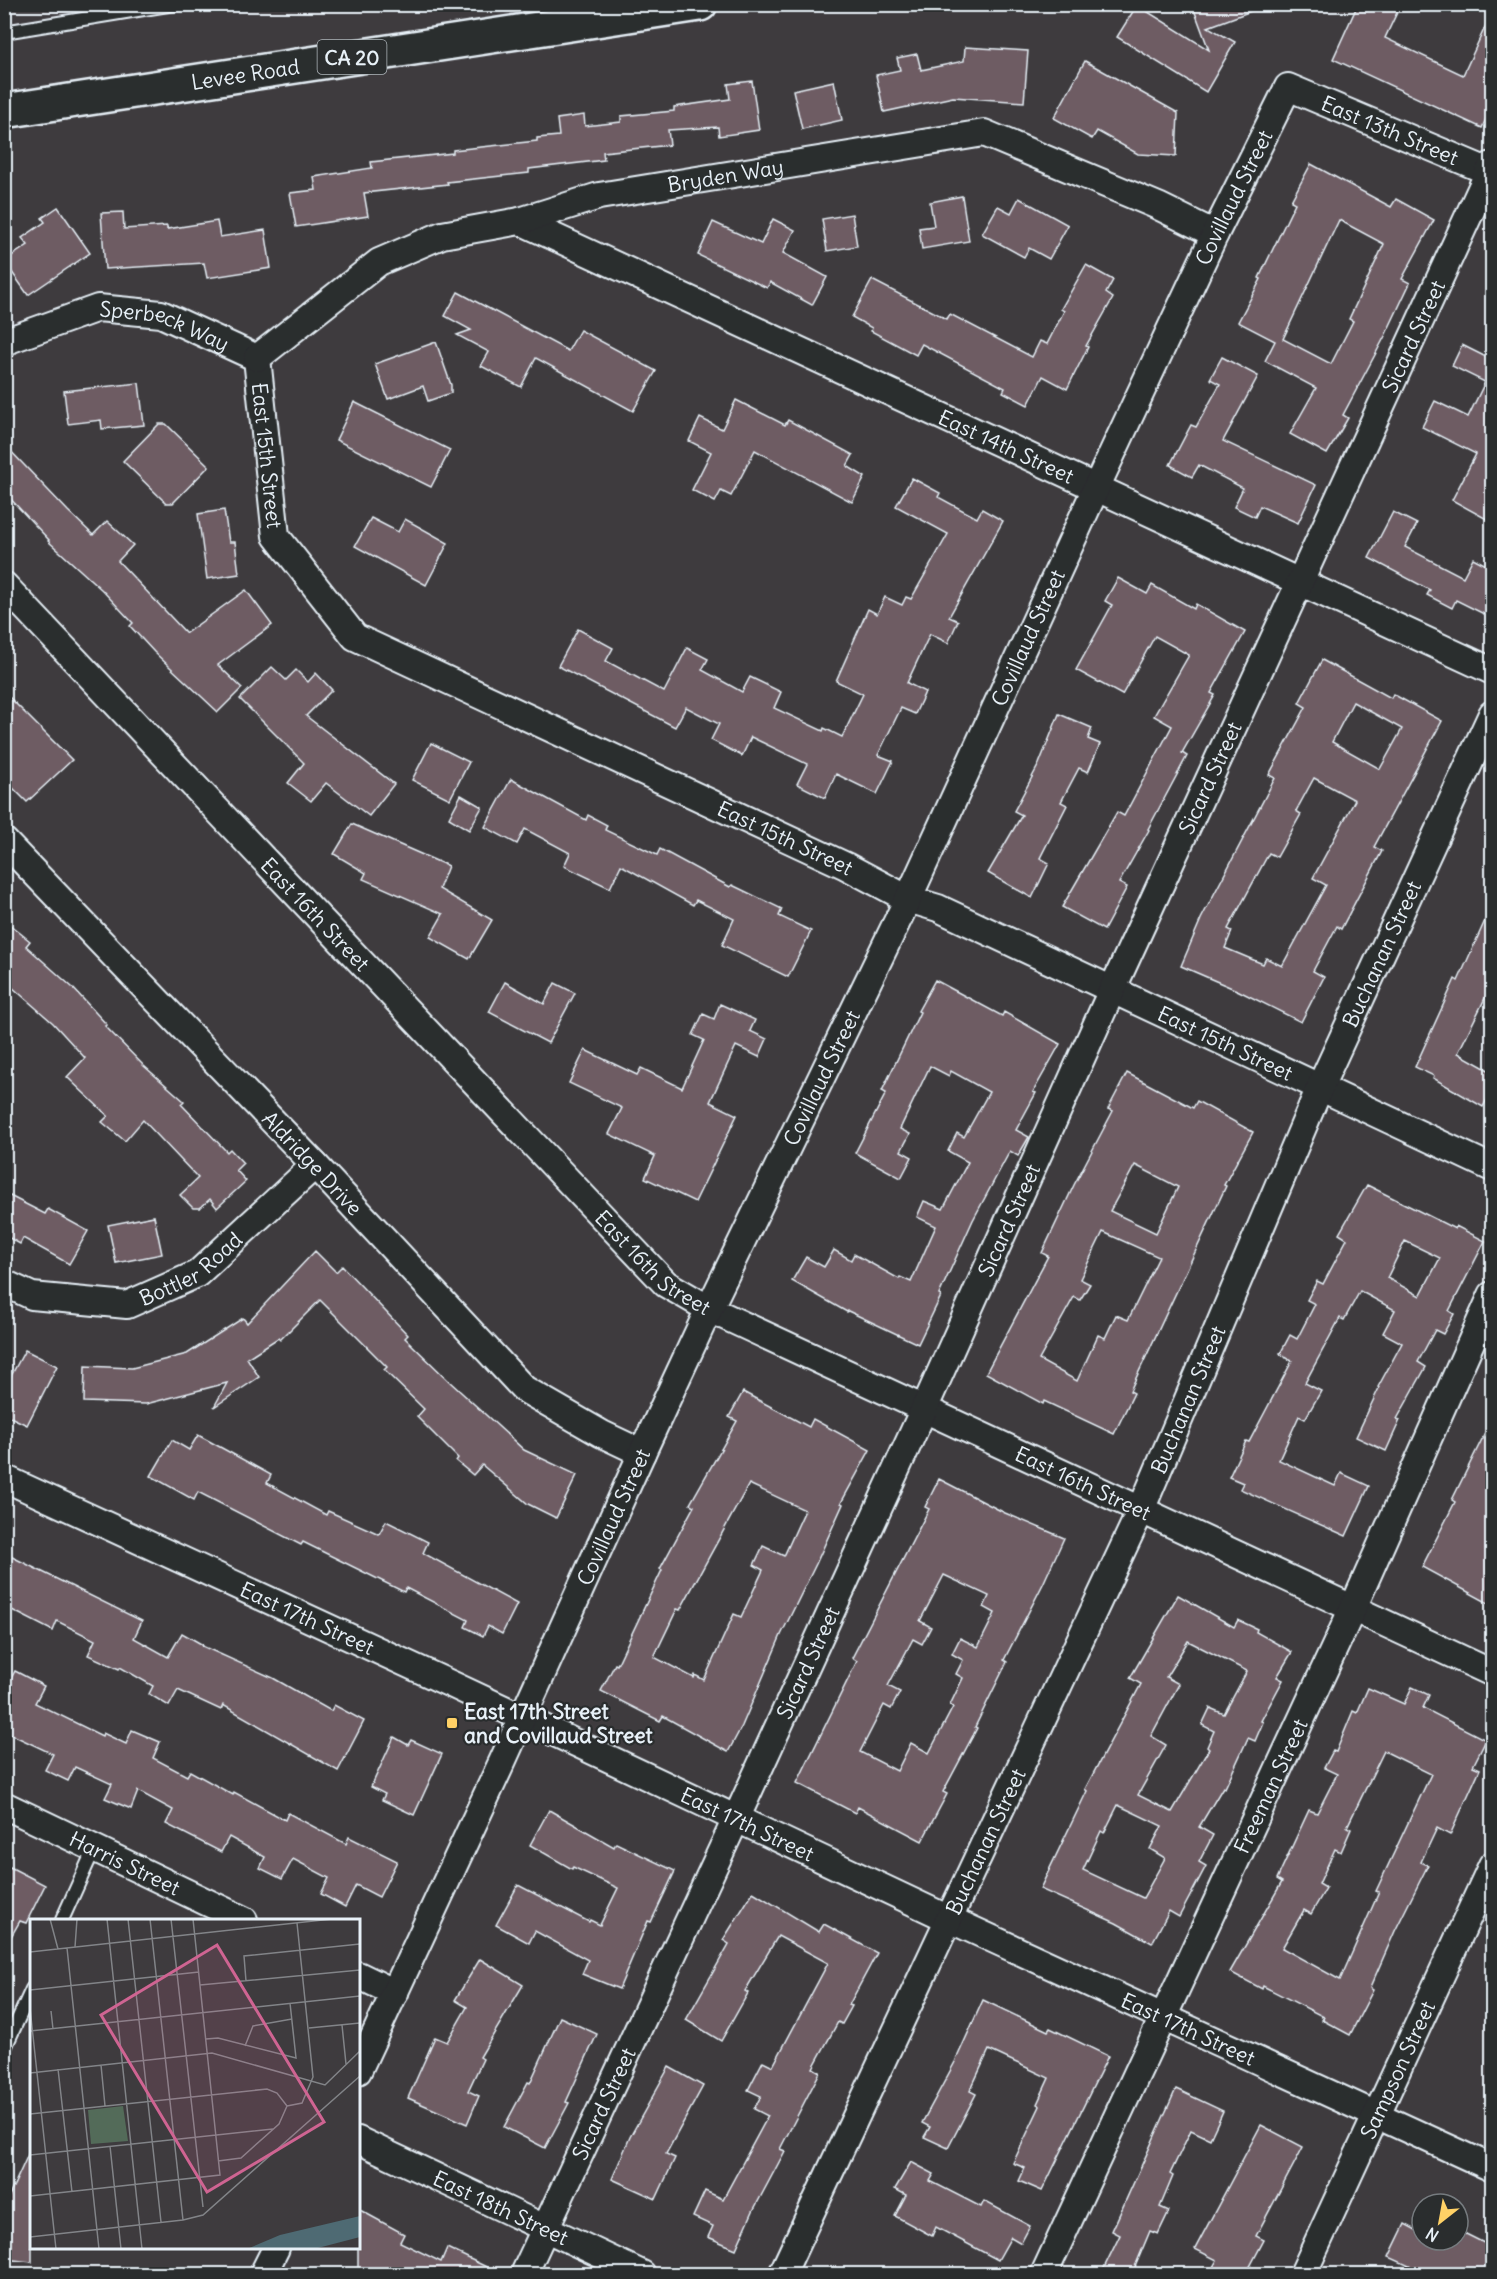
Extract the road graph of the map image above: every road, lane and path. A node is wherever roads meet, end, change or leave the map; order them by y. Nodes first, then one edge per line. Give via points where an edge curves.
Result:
1 (174, 4) edge
2 (700, 4) edge
3 (4, 32) edge
4 (1288, 87) joint
5 (4, 111) edge
6 (1491, 170) edge
7 (520, 221) junction
8 (1215, 234) junction
9 (4, 345) edge
10 (257, 358) junction
11 (1096, 488) junction
12 (1299, 581) junction
13 (4, 585) edge
14 (1492, 671) edge
15 (1492, 714) edge
16 (4, 841) edge
17 (908, 899) junction
18 (1112, 990) junction
19 (1320, 1087) junction
20 (315, 1165) junction
21 (1492, 1168) edge
22 (4, 1283) edge
23 (1492, 1295) edge
24 (709, 1309) junction
25 (924, 1409) junction
26 (642, 1453) junction
27 (4, 1478) edge
28 (1141, 1510) junction
29 (1353, 1608) junction
30 (1492, 1672) edge
31 (523, 1718) junction
32 (4, 1805) edge
33 (736, 1819) junction
34 (94, 1848) junction
35 (1492, 1865) edge
36 (62, 1919) edge
37 (242, 1919) edge
38 (949, 1919) junction
39 (360, 1976) edge
40 (30, 1993) edge
41 (395, 1993) junction
42 (1164, 2017) junction
43 (4, 2050) edge
44 (360, 2067) edge
45 (1376, 2114) junction
46 (360, 2141) edge
47 (1492, 2168) edge
48 (545, 2229) junction
49 (275, 2249) edge
50 (263, 2274) edge
51 (524, 2274) edge
52 (642, 2274) edge
53 (782, 2274) edge
54 (1044, 2274) edge
55 (1303, 2274) edge

1 - 3 lane
2 - 5 highway, Levee Road / CA 20
4 - 6 street, East 13th Street
4 - 8 street, Covillaud Street
6 - 12 street, Sicard Street
7 - 8 street, Bryden Way via 599,196 984,134 1158,206
7 - 10 street, Bryden Way via 442,235 379,262
7 - 11 street, East 14th Street
8 - 11 street, Covillaud Street
9 - 10 street, Sperbeck Way via 98,308 161,314
10 - 17 street, East 15th Street via 276,536 355,637 846,866
11 - 12 street, East 14th Street
11 - 17 street, Covillaud Street
12 - 14 street, East 14th Street
12 - 18 street, Sicard Street
13 - 24 street, East 16th Street via 666,1284
15 - 19 street, Buchanan Street
16 - 20 street, Aldridge Drive
17 - 18 street, East 15th Street via 938,908
17 - 24 street, Covillaud Street
18 - 19 street, East 15th Street
18 - 25 street, Sicard Street
19 - 21 street, East 15th Street
19 - 28 street, Buchanan Street
20 - 22 street, Bottler Road via 197,1274 127,1305 32,1296
20 - 26 street, Aldridge Drive via 524,1389
23 - 29 street, Freeman Street
24 - 25 street, East 16th Street
24 - 26 street, Covillaud Street
25 - 28 street, East 16th Street
25 - 33 street, Sicard Street
26 - 31 street, Covillaud Street
27 - 31 street, East 17th Street
28 - 29 street, East 16th Street
28 - 38 street, Buchanan Street
29 - 30 street, East 16th Street
29 - 42 street, Freeman Street
31 - 33 street, East 17th Street
31 - 41 street, Covillaud Street
32 - 34 street, Harris Street
33 - 38 street, East 17th Street
33 - 48 street, Sicard Street
34 - 36 lane
34 - 37 street, Harris Street
35 - 45 street, Sampson Street
38 - 42 street, East 17th Street
38 - 53 street, Buchanan Street
39 - 41 street
40 - 43 lane
41 - 44 street, Covillaud Street
42 - 45 street, East 17th Street
42 - 54 street, Freeman Street
45 - 47 street, East 17th Street
45 - 55 street, Sampson Street
46 - 48 street, East 18th Street
48 - 51 street, Sicard Street
48 - 52 street, East 18th Street
49 - 50 street

